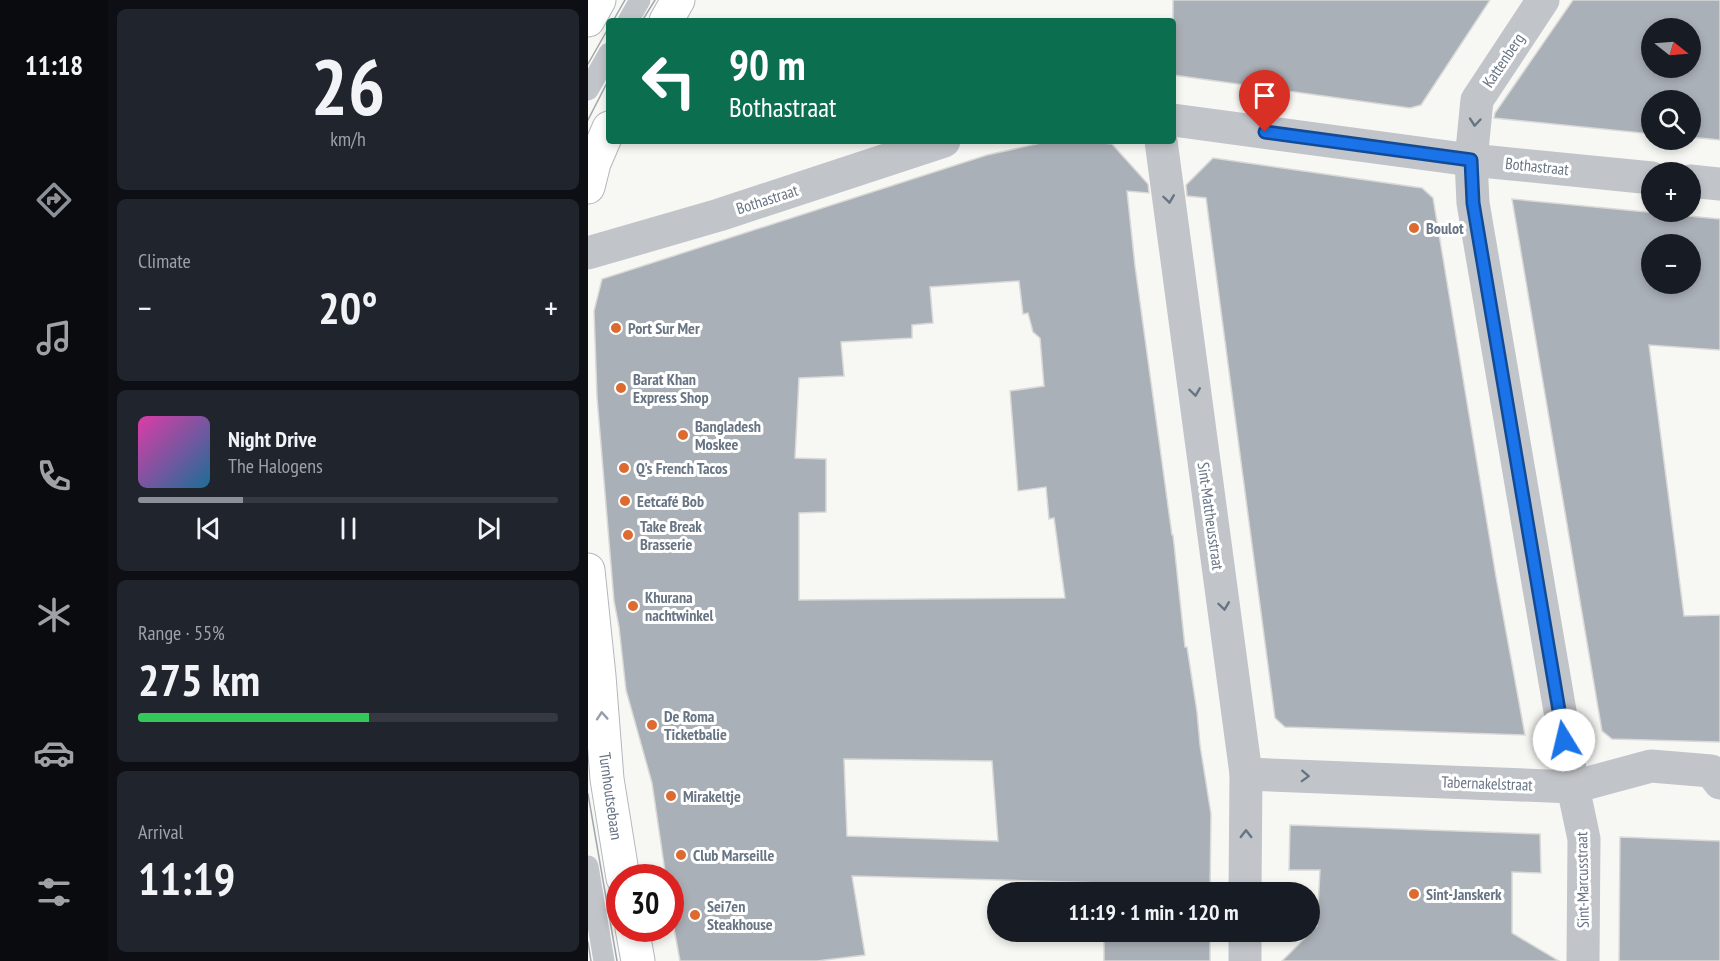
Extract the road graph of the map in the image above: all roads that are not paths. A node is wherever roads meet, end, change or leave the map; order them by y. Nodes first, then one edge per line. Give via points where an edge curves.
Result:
1 (599, 0) edge
2 (640, 0) edge
3 (678, 0) edge
4 (1543, 0) edge
5 (630, 18) edge
6 (668, 18) edge
7 (588, 20) edge
8 (606, 58) edge
9 (588, 90) edge
10 (1176, 120) edge
11 (606, 135) edge
12 (935, 144) edge
13 (1161, 144) edge
14 (1471, 160) junction
15 (1641, 176) edge
16 (1701, 182) edge
17 (1720, 184) edge
18 (588, 187) edge
19 (588, 253) edge
20 (588, 570) edge
21 (1246, 774) junction
22 (1720, 783) edge
23 (1572, 787) junction
24 (621, 864) edge
25 (588, 866) edge
26 (1245, 882) edge
27 (635, 942) edge
28 (1245, 942) edge
29 (604, 961) edge
30 (638, 961) edge
31 (1245, 961) edge
32 (1583, 961) edge

1 - 7 main road
2 - 5 lane
3 - 6 main road
4 -> 14 street, Kattenberg via 1477,100
8 - 9 lane
10 - 14 street, Bothastraat
11 - 18 main road
12 - 19 street, Bothastraat
13 -> 21 street, Sint-Mattheusstraat
14 - 15 street, Bothastraat
14 - 23 street, Sint-Marcusstraat via 1473,203
16 - 17 street
24 -> 20 main road, Turnhoutsebaan via 607,779
21 -> 23 street, Tabernakelstraat
26 -> 21 street, Sint-Mattheusstraat
22 - 23 street, Tabernakelstraat via 1711,771 1651,766
23 - 32 street, Sint-Marcusstraat via 1584,839
25 - 29 lane
27 - 30 main road
28 - 31 street

